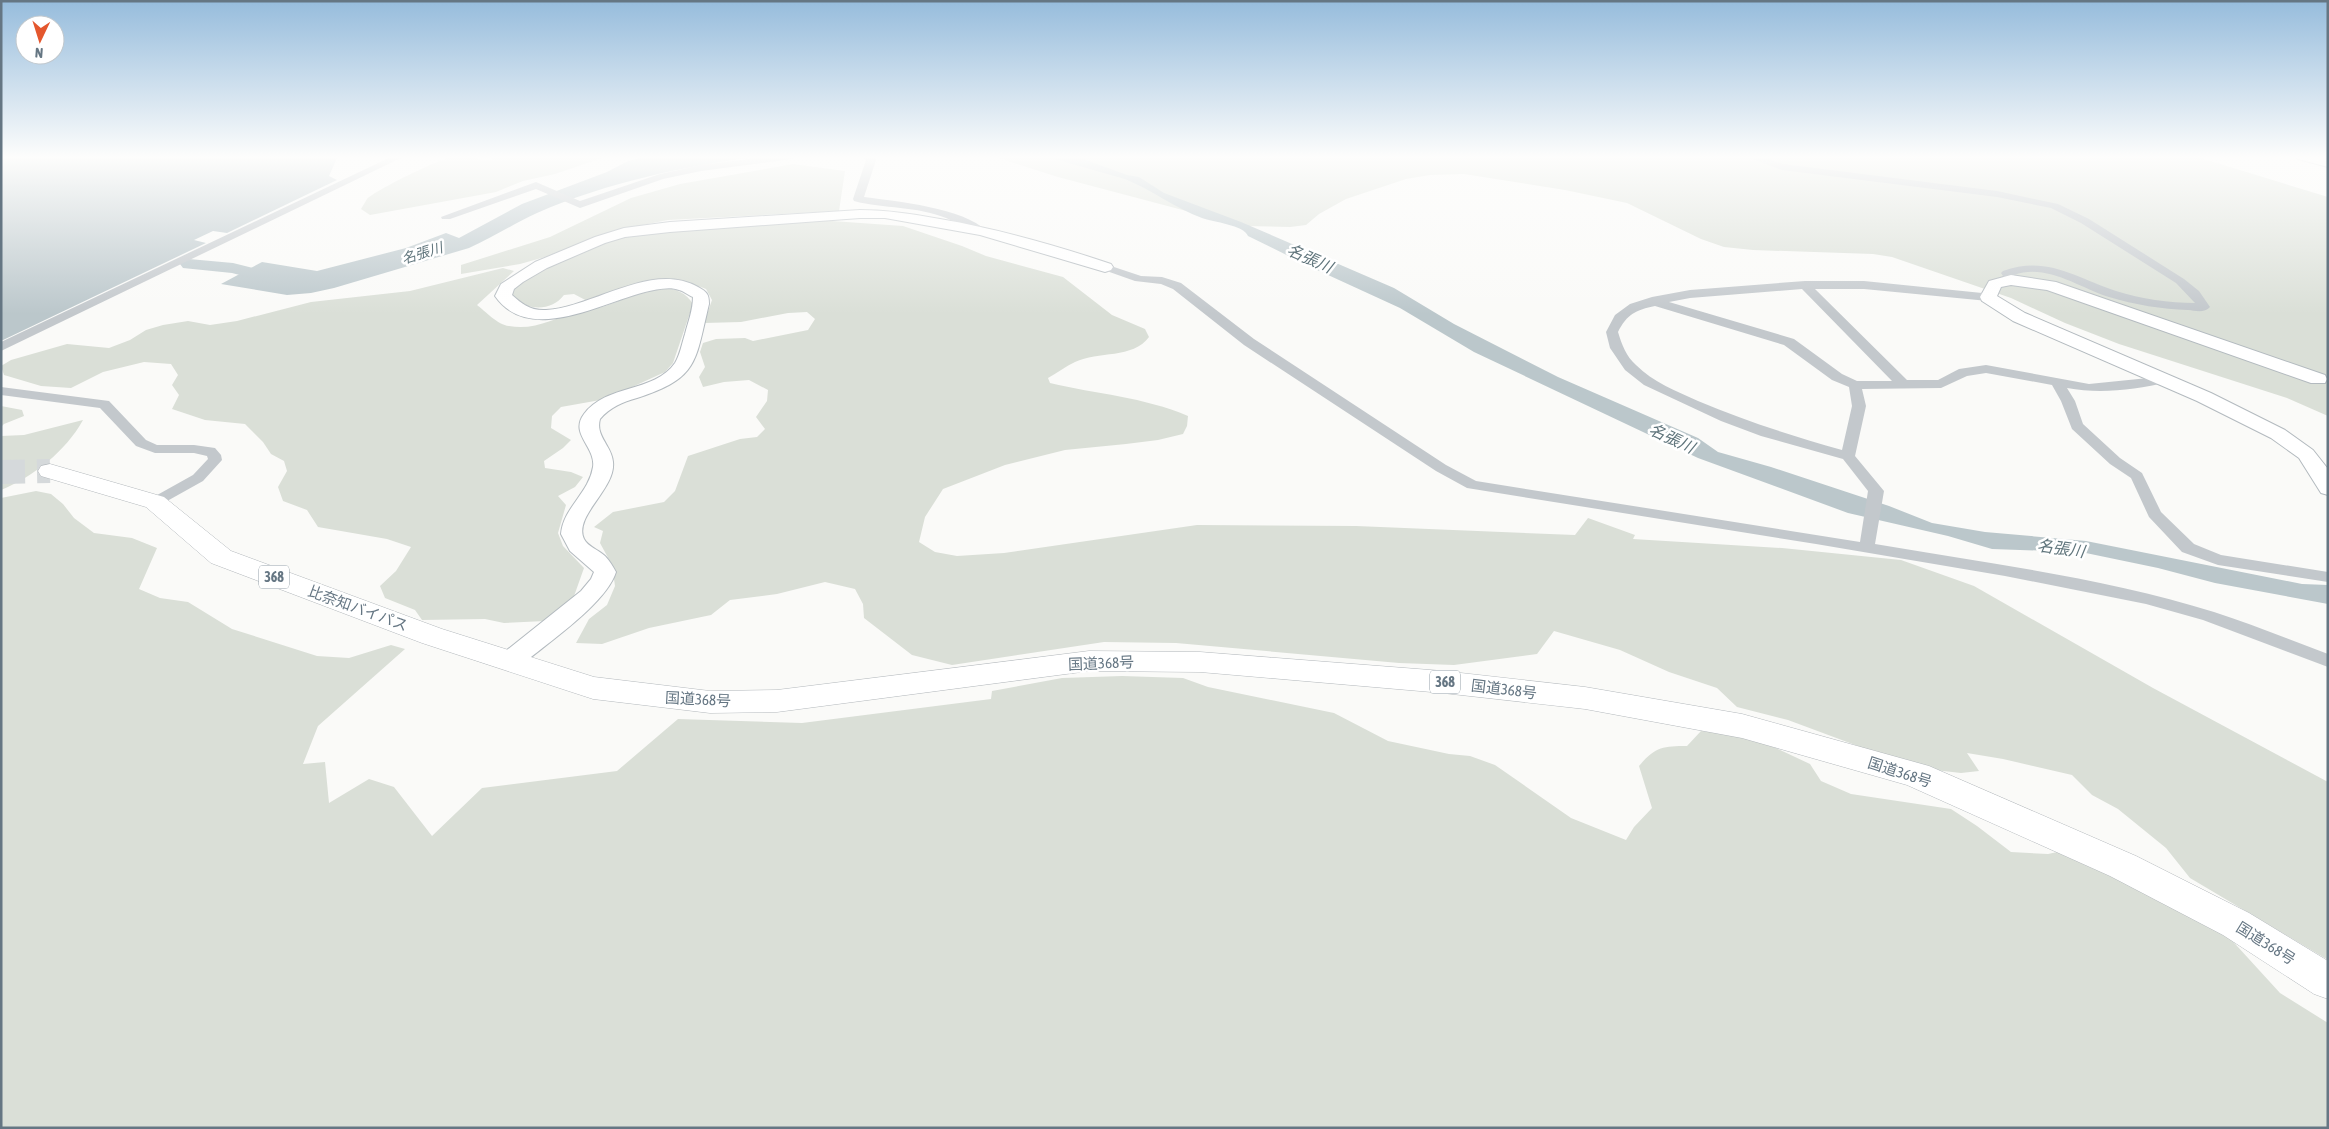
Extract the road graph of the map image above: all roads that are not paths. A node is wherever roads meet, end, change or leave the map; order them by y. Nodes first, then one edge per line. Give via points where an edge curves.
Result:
1 (290, 209) edge
2 (470, 209) edge
3 (924, 209) edge
4 (2060, 209) edge
5 (446, 217) dead end
6 (981, 231) junction
7 (1105, 268) joint
8 (2011, 280) junction
9 (1805, 285) junction
10 (1988, 297) junction
11 (1652, 301) junction
12 (1, 347) edge
13 (2163, 379) junction
14 (2323, 380) edge
15 (2057, 383) junction
16 (1855, 385) junction
17 (1904, 385) junction
18 (1, 390) edge
19 (1848, 456) junction
20 (50, 471) tunnel mouth
21 (2328, 489) edge
22 (1876, 491) joint
23 (155, 502) junction
24 (1868, 541) junction
25 (2328, 577) edge
26 (511, 660) junction
27 (2328, 661) edge
28 (2328, 982) edge

1 - 12 street
2 - 5 street
3 - 6 street via 949,215
4 - 8 street via 2167,272 2195,294 2204,307 2137,301 2088,286 2054,270 2012,270 2007,273
6 - 7 street
6 - 26 street via 885,214 646,228 576,249 541,265 507,287 503,296 507,302 531,313 568,312 632,290 664,284 695,289 701,295 684,362 676,371 653,386 613,400 591,418 590,430 603,461 602,470 600,479 574,521 572,534 576,544 598,560 605,572 602,581 589,596
7 - 24 street via 1177,286 1256,347 1472,485
8 - 10 street via 1995,284
8 - 14 street via 2031,281 2070,291
9 - 10 street via 1864,285
9 - 11 street via 1690,294
9 - 17 street
10 - 13 street via 2019,317
11 - 16 street via 1788,342 1836,376
11 - 19 street via 1634,307 1620,318 1612,332 1616,348 1630,367 1669,394 1726,418
13 - 15 street via 2089,388
13 - 21 street via 2278,434 2306,454
15 - 17 street via 1986,369 1964,372 1940,384
15 - 25 street via 2077,426 2115,461 2137,476 2154,514 2188,548 2218,560
16 - 17 street
16 - 19 street via 1859,406
18 - 23 street via 104,404 148,446 214,454 215,460 198,478
19 - 22 street
20 - 23 highway, 比奈知バイパス / 368
22 - 24 street
23 - 26 highway, 比奈知バイパス / 368 via 221,558 432,636
24 - 27 street via 2147,599 2209,616
26 - 28 highway, 国道368号 / 368 via 593,688 710,702 777,701 1089,661 1200,662 1444,682 1585,698 1742,726 1917,775 2123,866 2236,924

